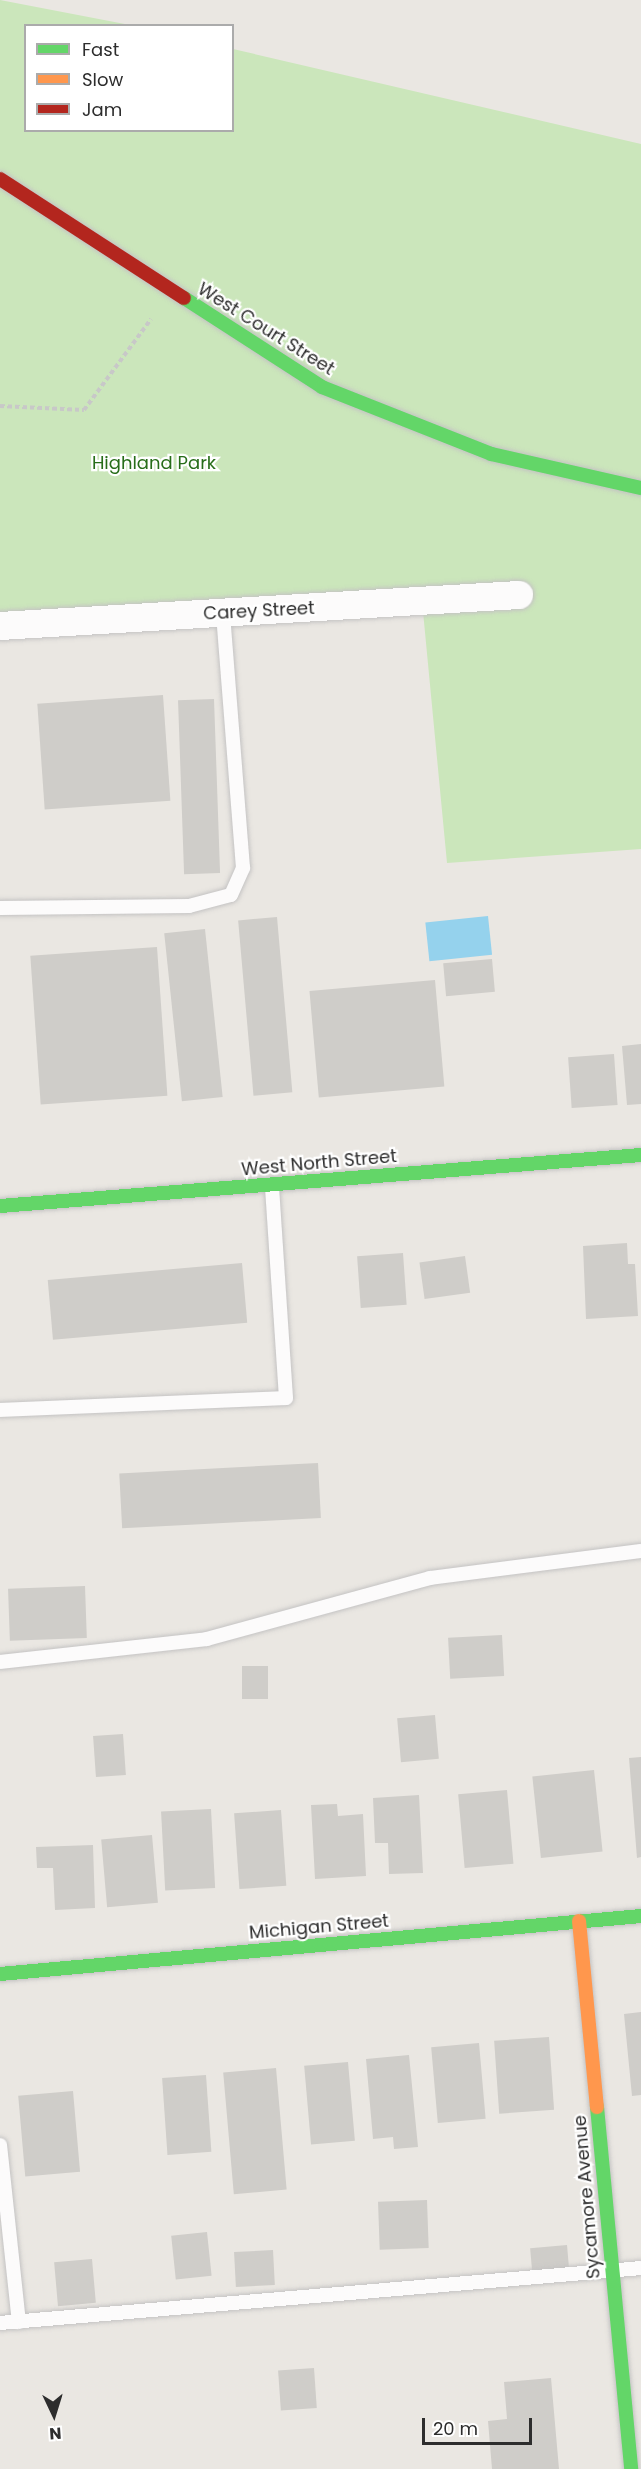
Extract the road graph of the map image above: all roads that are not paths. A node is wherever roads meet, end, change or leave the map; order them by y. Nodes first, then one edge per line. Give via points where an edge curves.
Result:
1 (0, 179) edge
2 (641, 488) edge
3 (519, 595) dead end
4 (223, 613) junction
5 (0, 627) edge
6 (0, 908) edge
7 (641, 1155) edge
8 (272, 1185) junction
9 (0, 1206) edge
10 (0, 1410) edge
11 (641, 1551) edge
12 (0, 1662) edge
13 (641, 1916) edge
14 (579, 1922) junction
15 (0, 1974) edge
16 (0, 2145) edge
17 (641, 2268) edge
18 (612, 2270) junction
19 (19, 2322) junction
20 (0, 2323) edge
21 (631, 2469) edge

1 - 2 street, West Court Street via 322,387 491,454
3 - 4 street, Carey Street
4 - 5 street, Carey Street
4 - 6 lane via 243,868 231,895 189,906
7 - 8 street, West North Street
8 - 9 street, West North Street
8 - 10 lane via 286,1398
11 - 12 lane via 430,1578 207,1639
13 - 14 street, Michigan Street
14 - 15 street, Michigan Street
14 - 18 street, Sycamore Avenue
16 - 19 lane
17 - 18 lane
18 - 19 lane
18 - 21 street, Sycamore Avenue
19 - 20 lane

